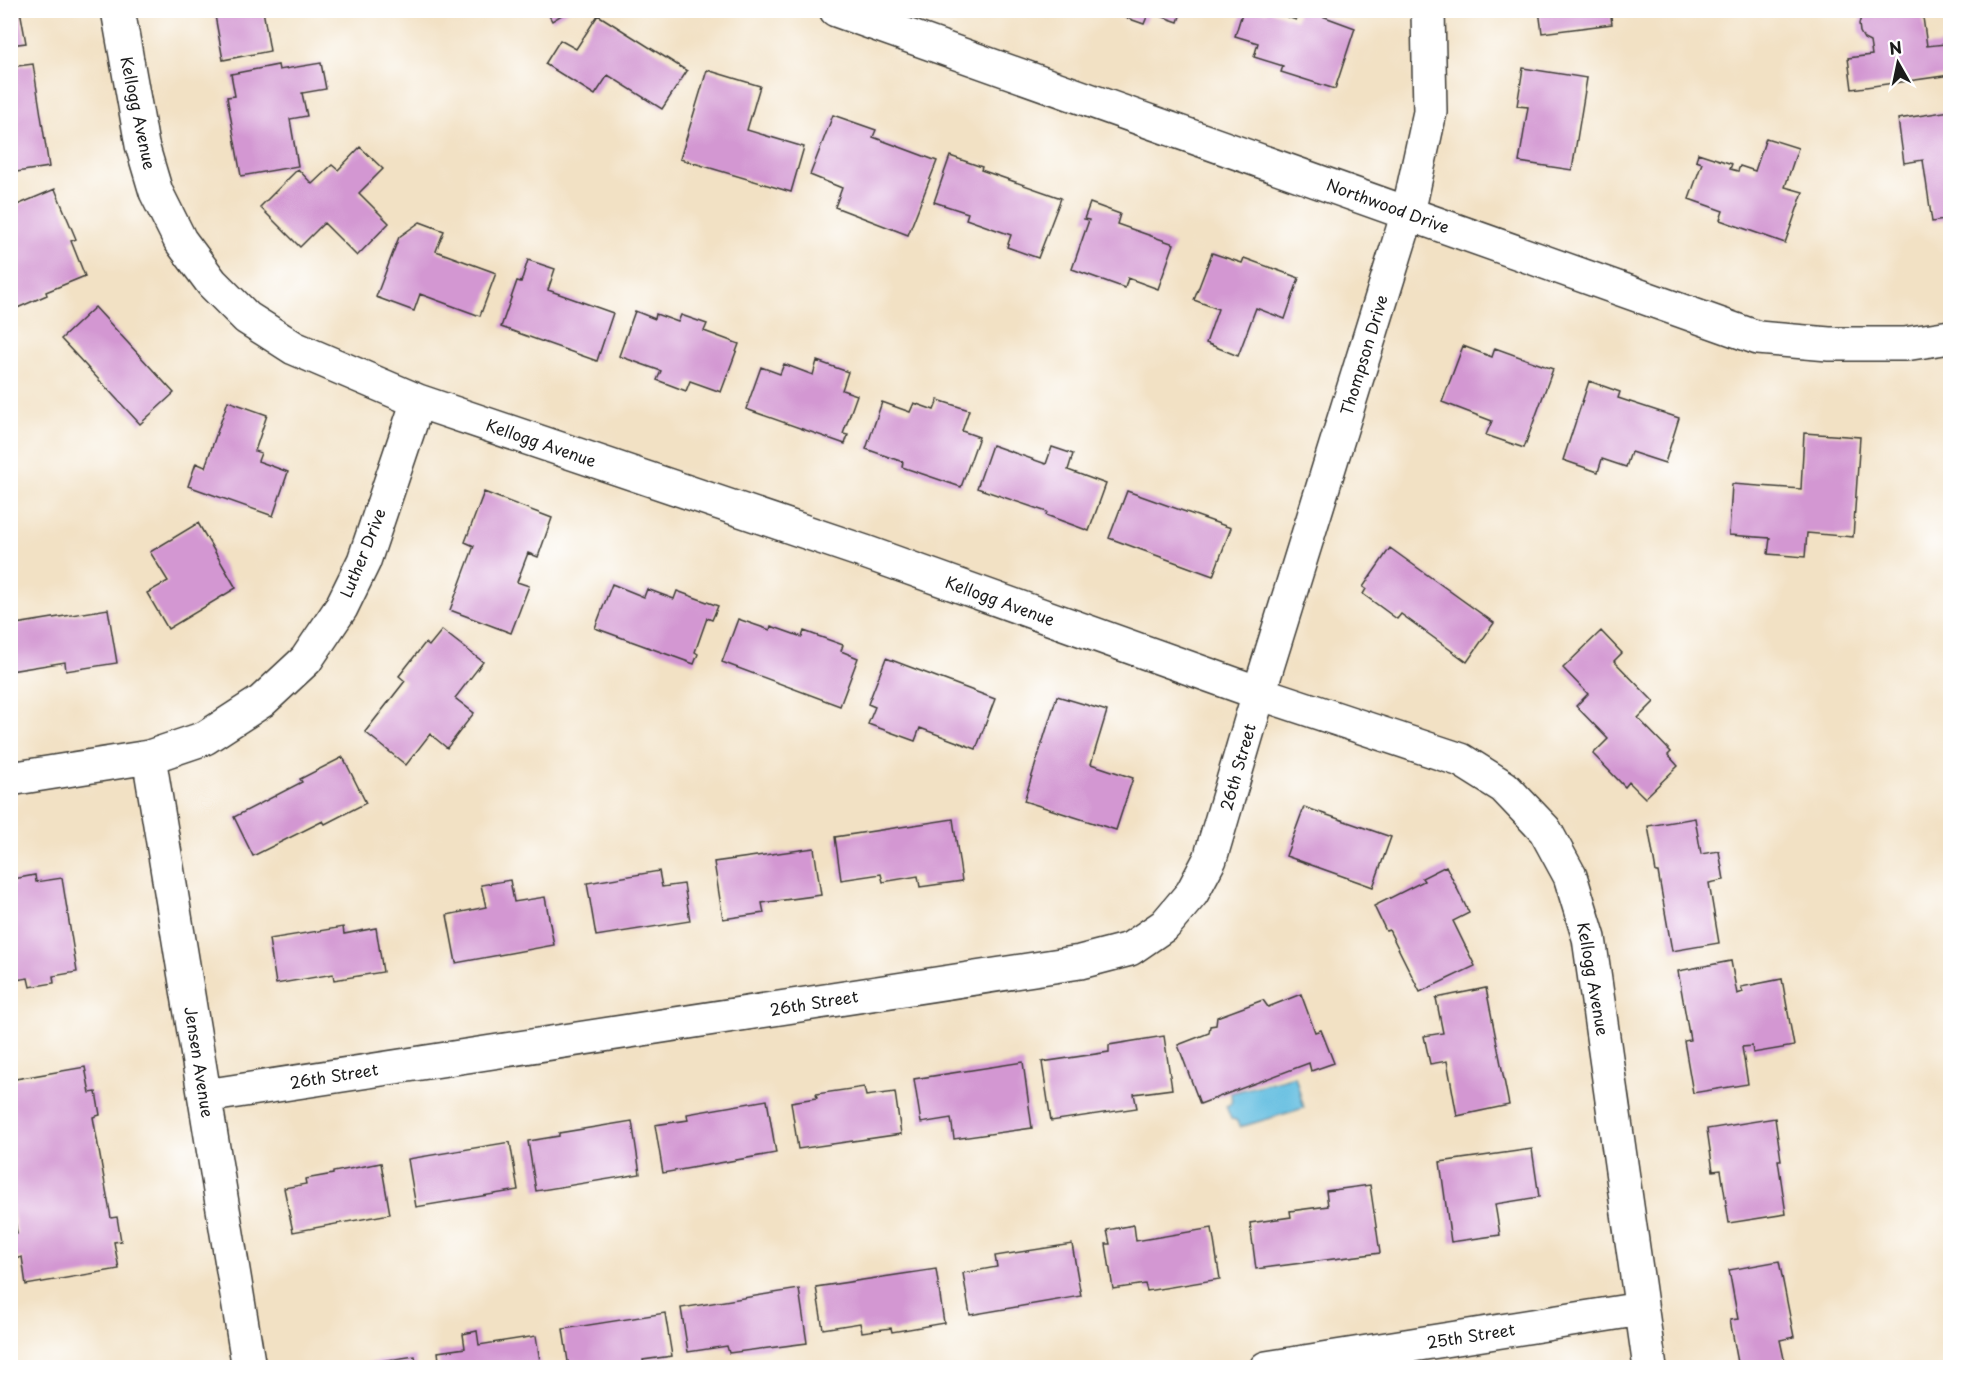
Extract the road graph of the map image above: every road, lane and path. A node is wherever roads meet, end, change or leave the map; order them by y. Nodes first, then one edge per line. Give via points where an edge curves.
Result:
1 (118, 10) edge
2 (836, 10) edge
3 (1428, 10) edge
4 (1408, 213) junction
5 (1950, 337) edge
6 (418, 401) junction
7 (1259, 693) junction
8 (149, 757) junction
9 (10, 779) edge
10 (205, 1096) junction
11 (1641, 1309) junction
12 (249, 1368) edge
13 (1266, 1368) edge
14 (1650, 1368) edge

1 - 6 street, Kellogg Avenue via 142,145 156,192 180,240 212,284 247,318 294,348
2 - 4 street, Northwood Drive
3 - 4 street, Thompson Drive via 1430,112
4 - 5 street, Northwood Drive via 1758,338 1829,344 1905,344
4 - 7 street, Thompson Drive
6 - 7 street, Kellogg Avenue via 865,552
6 - 8 street, Luther Drive via 364,561 341,608 306,660 262,701 205,738
7 - 10 street, 26th Street via 1210,859 1192,893 1165,925 1130,949 1080,962
7 - 11 street, Kellogg Avenue via 1461,760 1504,787 1545,830 1570,876 1589,938
8 - 9 street, Luther Drive
8 - 10 street, Jensen Avenue
10 - 12 street, Jensen Avenue
11 - 13 street, 25th Street
11 - 14 street, Kellogg Avenue

